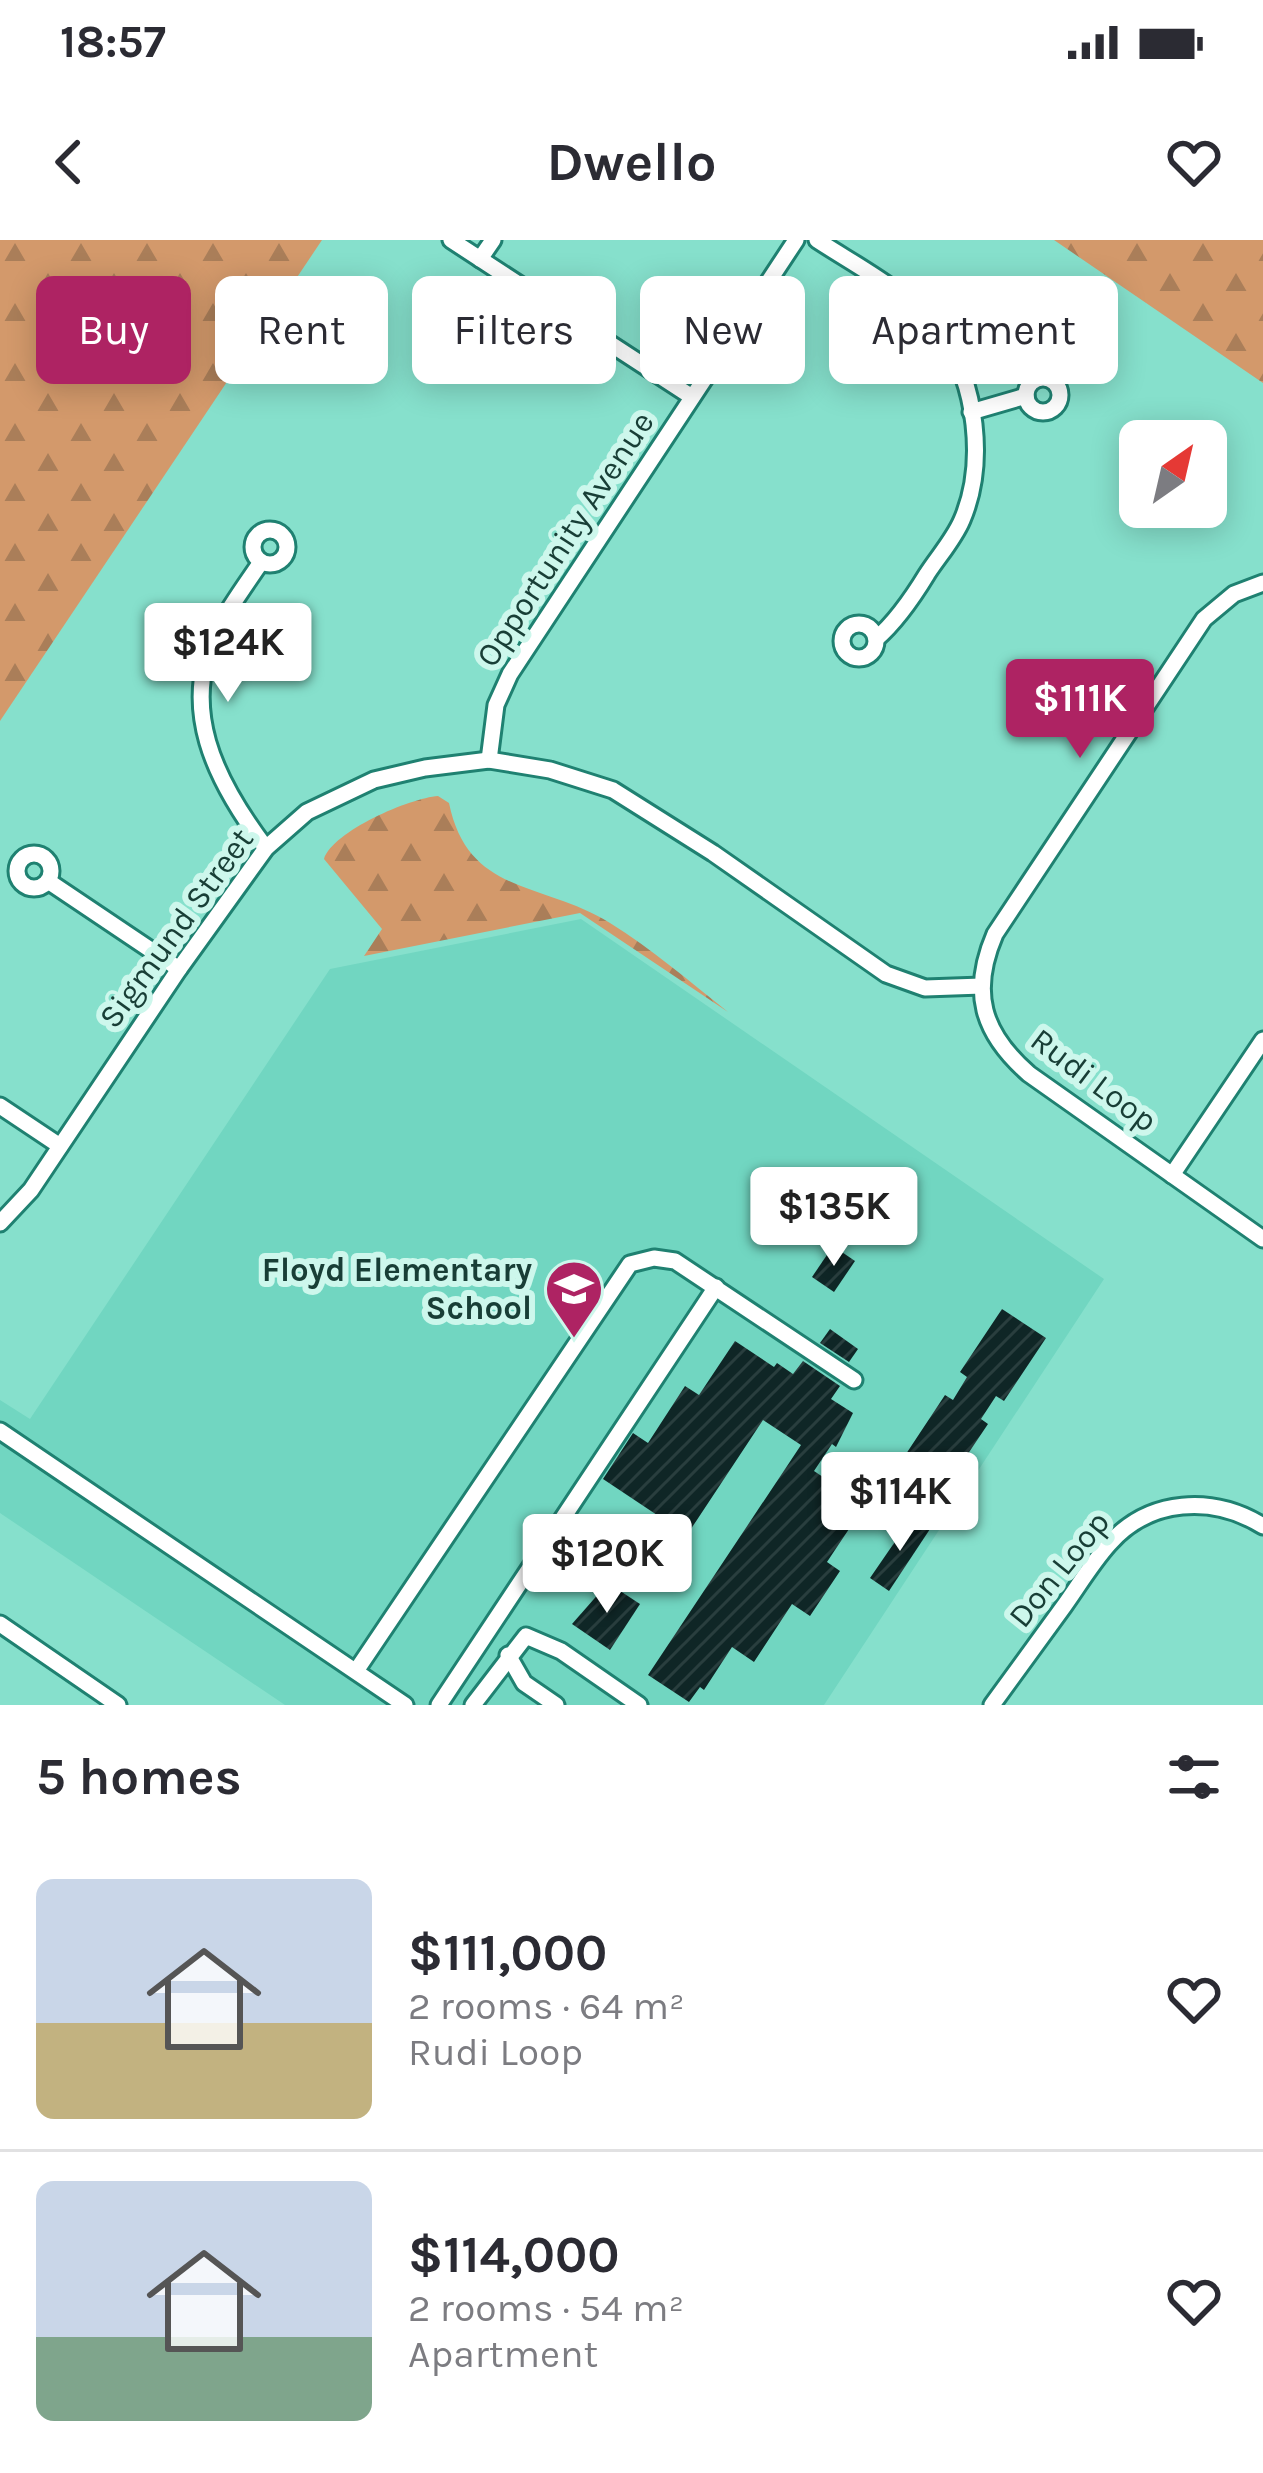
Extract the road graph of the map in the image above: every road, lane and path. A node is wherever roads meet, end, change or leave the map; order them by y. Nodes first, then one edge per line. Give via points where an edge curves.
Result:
1 (451, 240) edge
2 (493, 240) edge
3 (796, 240) edge
4 (817, 240) edge
5 (480, 259) junction
6 (692, 397) junction
7 (1026, 397) dead end
8 (971, 412) junction
9 (261, 562) dead end
10 (1263, 583) edge
11 (876, 639) dead end
12 (489, 760) junction
13 (266, 848) junction
14 (48, 881) dead end
15 (179, 969) junction
16 (982, 986) junction
17 (1263, 1040) edge
18 (0, 1106) edge
19 (60, 1146) junction
20 (1172, 1175) junction
21 (0, 1222) edge
22 (1263, 1239) edge
23 (716, 1287) junction
24 (854, 1380) dead end
25 (0, 1431) edge
26 (1263, 1526) edge
27 (0, 1624) edge
28 (508, 1655) junction
29 (356, 1671) junction
30 (1000, 1702) edge
31 (118, 1705) edge
32 (405, 1705) edge
33 (439, 1705) edge
34 (473, 1705) edge
35 (556, 1705) edge
36 (639, 1705) edge

1 - 5 street
2 - 5 street
3 - 6 street, Opportunity Avenue
4 - 8 street via 912,302 943,337
5 - 6 street
6 - 12 street, Opportunity Avenue via 510,674 496,705
7 - 8 street
8 - 11 street via 973,474 962,519
9 - 13 street via 218,628 202,682 202,727 214,767
10 - 16 street via 1234,594 1204,620 995,934
12 - 13 street, Sigmund Street via 374,780 307,812
12 - 16 street, Sigmund Street via 613,790 886,974 925,988
13 - 15 street, Sigmund Street
14 - 15 street
15 - 19 street, Sigmund Street
16 - 20 street, Rudi Loop via 986,1017 1006,1054
17 - 20 street
18 - 19 street
19 - 21 street, Sigmund Street
20 - 22 street, Rudi Loop
23 - 24 street
23 - 29 street via 675,1261 630,1264
23 - 33 street
25 - 29 street
26 - 30 street, Don Loop via 1193,1505 1139,1520 1108,1545
27 - 31 street
28 - 34 street
28 - 35 street via 524,1683
28 - 36 street via 526,1636 537,1637
29 - 32 street

